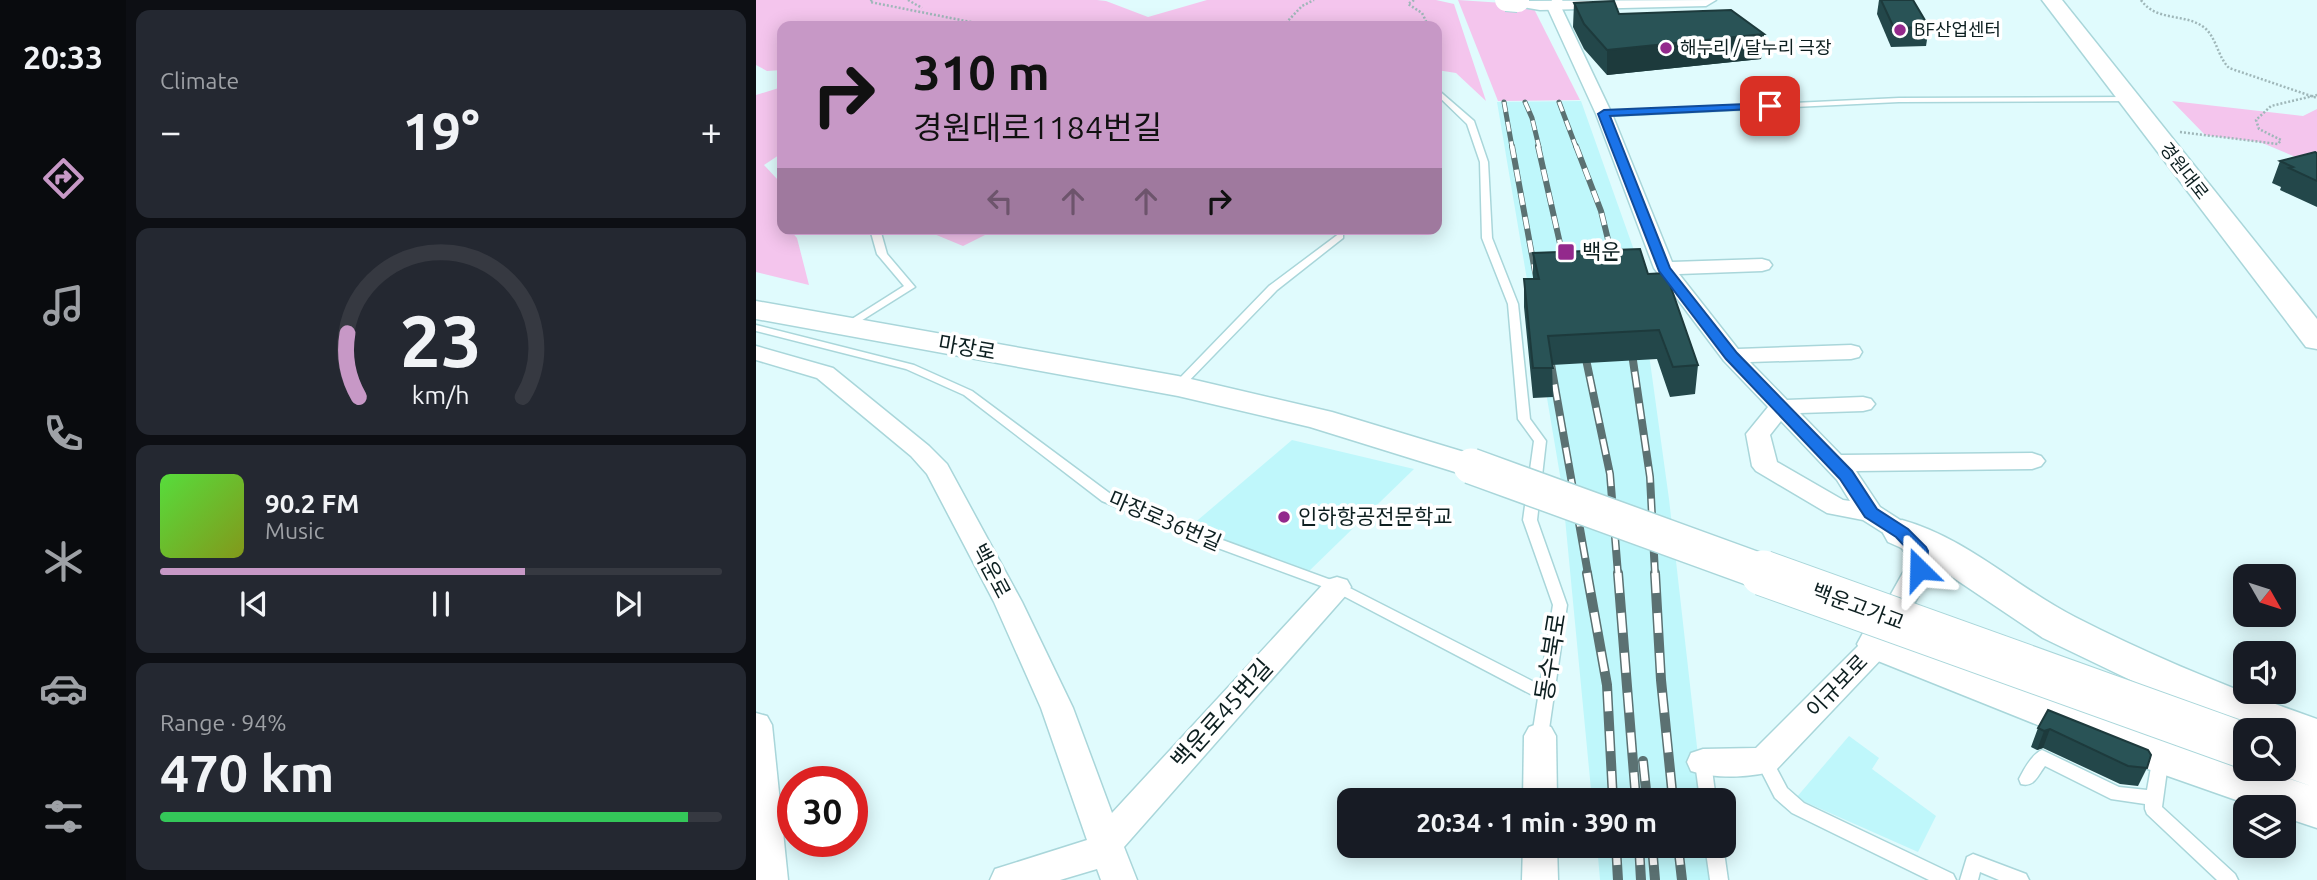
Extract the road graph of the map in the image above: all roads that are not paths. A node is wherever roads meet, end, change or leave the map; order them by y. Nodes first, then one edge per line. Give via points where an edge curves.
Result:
1 (1706, 0) edge
2 (2052, 0) edge
3 (1512, 1) edge
4 (1555, 2) edge
5 (1442, 95) edge
6 (2128, 99) junction
7 (1604, 114) junction
8 (874, 235) edge
9 (1340, 236) dead end
10 (1762, 265) dead end
11 (1664, 268) junction
12 (756, 310) edge
13 (848, 326) junction
14 (756, 328) edge
15 (2317, 340) edge
16 (1851, 352) dead end
17 (756, 353) edge
18 (1732, 356) junction
19 (1178, 386) junction
20 (1863, 404) dead end
21 (1780, 407) junction
22 (2032, 461) dead end
23 (1834, 463) junction
24 (1471, 466) joint
25 (1530, 520) joint
26 (1886, 523) junction
27 (1336, 587) junction
28 (1878, 644) junction
29 (1544, 694) junction
30 (756, 725) edge
31 (1540, 736) joint
32 (2317, 737) edge
33 (2233, 742) edge
34 (2161, 755) junction
35 (1764, 761) junction
36 (1703, 762) joint
37 (2296, 762) edge
38 (2317, 769) edge
39 (2027, 779) dead end
40 (1540, 788) edge
41 (1706, 788) edge
42 (2155, 798) junction
43 (2317, 808) edge
44 (1107, 841) junction
45 (1540, 858) edge
46 (1716, 858) edge
47 (770, 880) edge
48 (1008, 880) edge
49 (1119, 880) edge
50 (1540, 880) edge
51 (1719, 880) edge
52 (1947, 880) edge
53 (1969, 880) edge
54 (2020, 880) edge
55 (2229, 880) edge

1 - 4 main road
2 - 6 main road, 경원대로
3 - 4 main road
4 - 7 street, 이규보로
5 - 25 lane via 1471,123 1484,162 1487,238 1513,304 1524,419 1541,440
6 - 7 lane via 1899,100
6 - 15 main road, 경원대로
7 - 11 street, 이규보로
8 - 13 lane via 882,256 910,287
9 - 19 lane via 1273,288
10 - 11 street
11 - 18 street, 이규보로
12 - 13 main road, 마장로
13 - 19 main road, 마장로
14 - 27 lane, 마장로36번길 via 910,367 968,393 1107,498
16 - 18 street
17 - 44 street, 백운로 via 825,373 938,470 1008,602 1057,708
18 - 21 street, 이규보로
19 - 24 main road, 마장로 via 1320,419
20 - 21 street
21 - 23 street, 이규보로
21 - 26 street via 1758,434 1765,466 1836,507
22 - 23 street
23 - 26 street, 이규보로
24 - 33 main road, 백운고가교, bridge
25 - 29 lane, 동수북로 via 1560,605
26 - 28 street, 이규보로 via 1920,551 1919,569
26 - 32 main road via 1938,549 2058,627 2215,701
27 - 29 lane, 마장로36번길
27 - 44 street, 백운로45번길
28 - 34 main road
28 - 35 street, 이규보로
29 - 31 lane, 동수북로
30 - 47 street
31 - 40 street, 동수북로
34 - 42 lane
34 - 43 main road
35 - 36 street
35 - 52 lane via 1781,793 1798,808
36 - 41 lane
37 - 38 main road
39 - 42 lane via 2042,757 2117,794
42 - 55 lane via 2153,809
44 - 48 street, 백운로45번길 via 1096,854
44 - 49 street, 백운로
45 - 50 street
46 - 51 lane
53 - 54 lane via 1973,862

